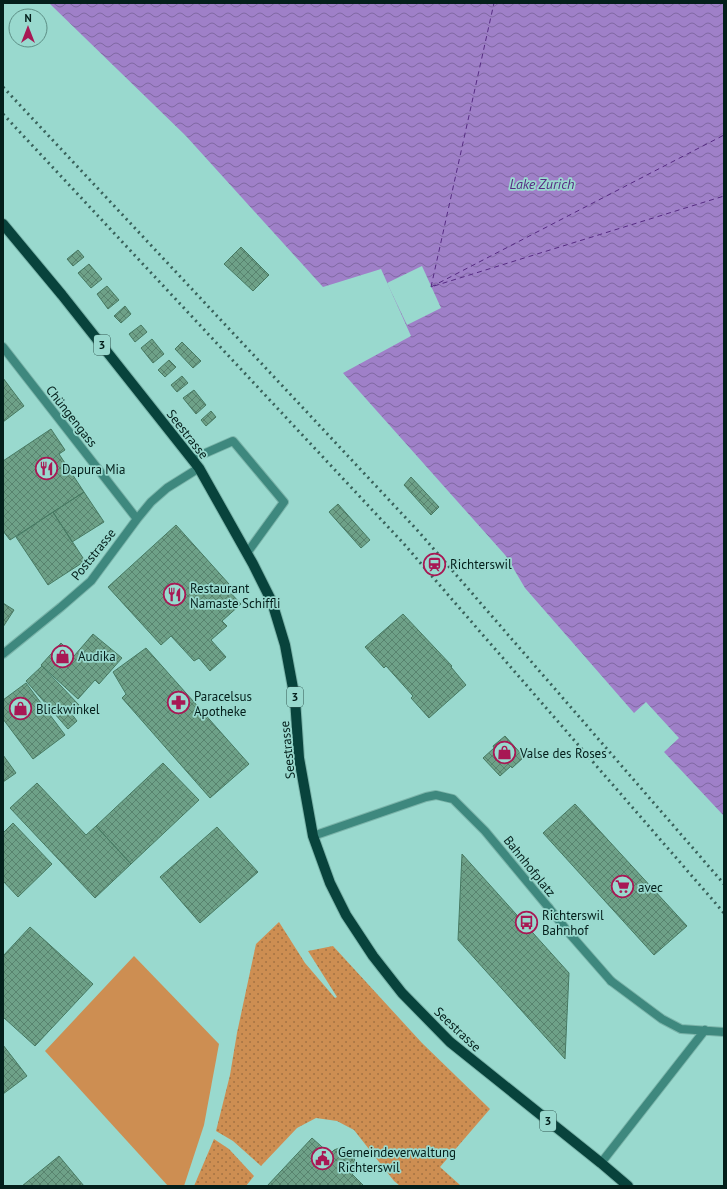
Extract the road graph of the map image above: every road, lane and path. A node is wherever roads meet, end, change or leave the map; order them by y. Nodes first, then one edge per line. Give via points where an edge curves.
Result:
1 (3, 224) edge
2 (3, 347) edge
3 (192, 459) junction
4 (198, 468) junction
5 (137, 518) junction
6 (246, 553) junction
7 (3, 654) edge
8 (313, 836) junction
9 (705, 1030) junction
10 (724, 1032) edge
11 (601, 1163) junction
12 (628, 1186) edge

1 - 3 main road, Seestrasse / 3
2 - 5 street, Chüngengass
3 - 4 main road, Seestrasse / 3
3 - 6 street via 233,441 284,502
4 - 5 street, Poststrasse via 167,488
4 - 6 main road, Seestrasse / 3
5 - 7 street, Poststrasse via 90,581 61,608
6 - 8 main road, Seestrasse / 3 via 272,602 285,645 295,699 299,758
8 - 9 street, Bahnhofplatz via 426,797 436,795 453,800 485,831 611,981 662,1019 681,1029
8 - 11 main road, Seestrasse / 3 via 330,883 346,915 402,993 450,1042
9 - 10 street, Bahnhofplatz
9 - 11 street
11 - 12 main road, Seestrasse / 3

